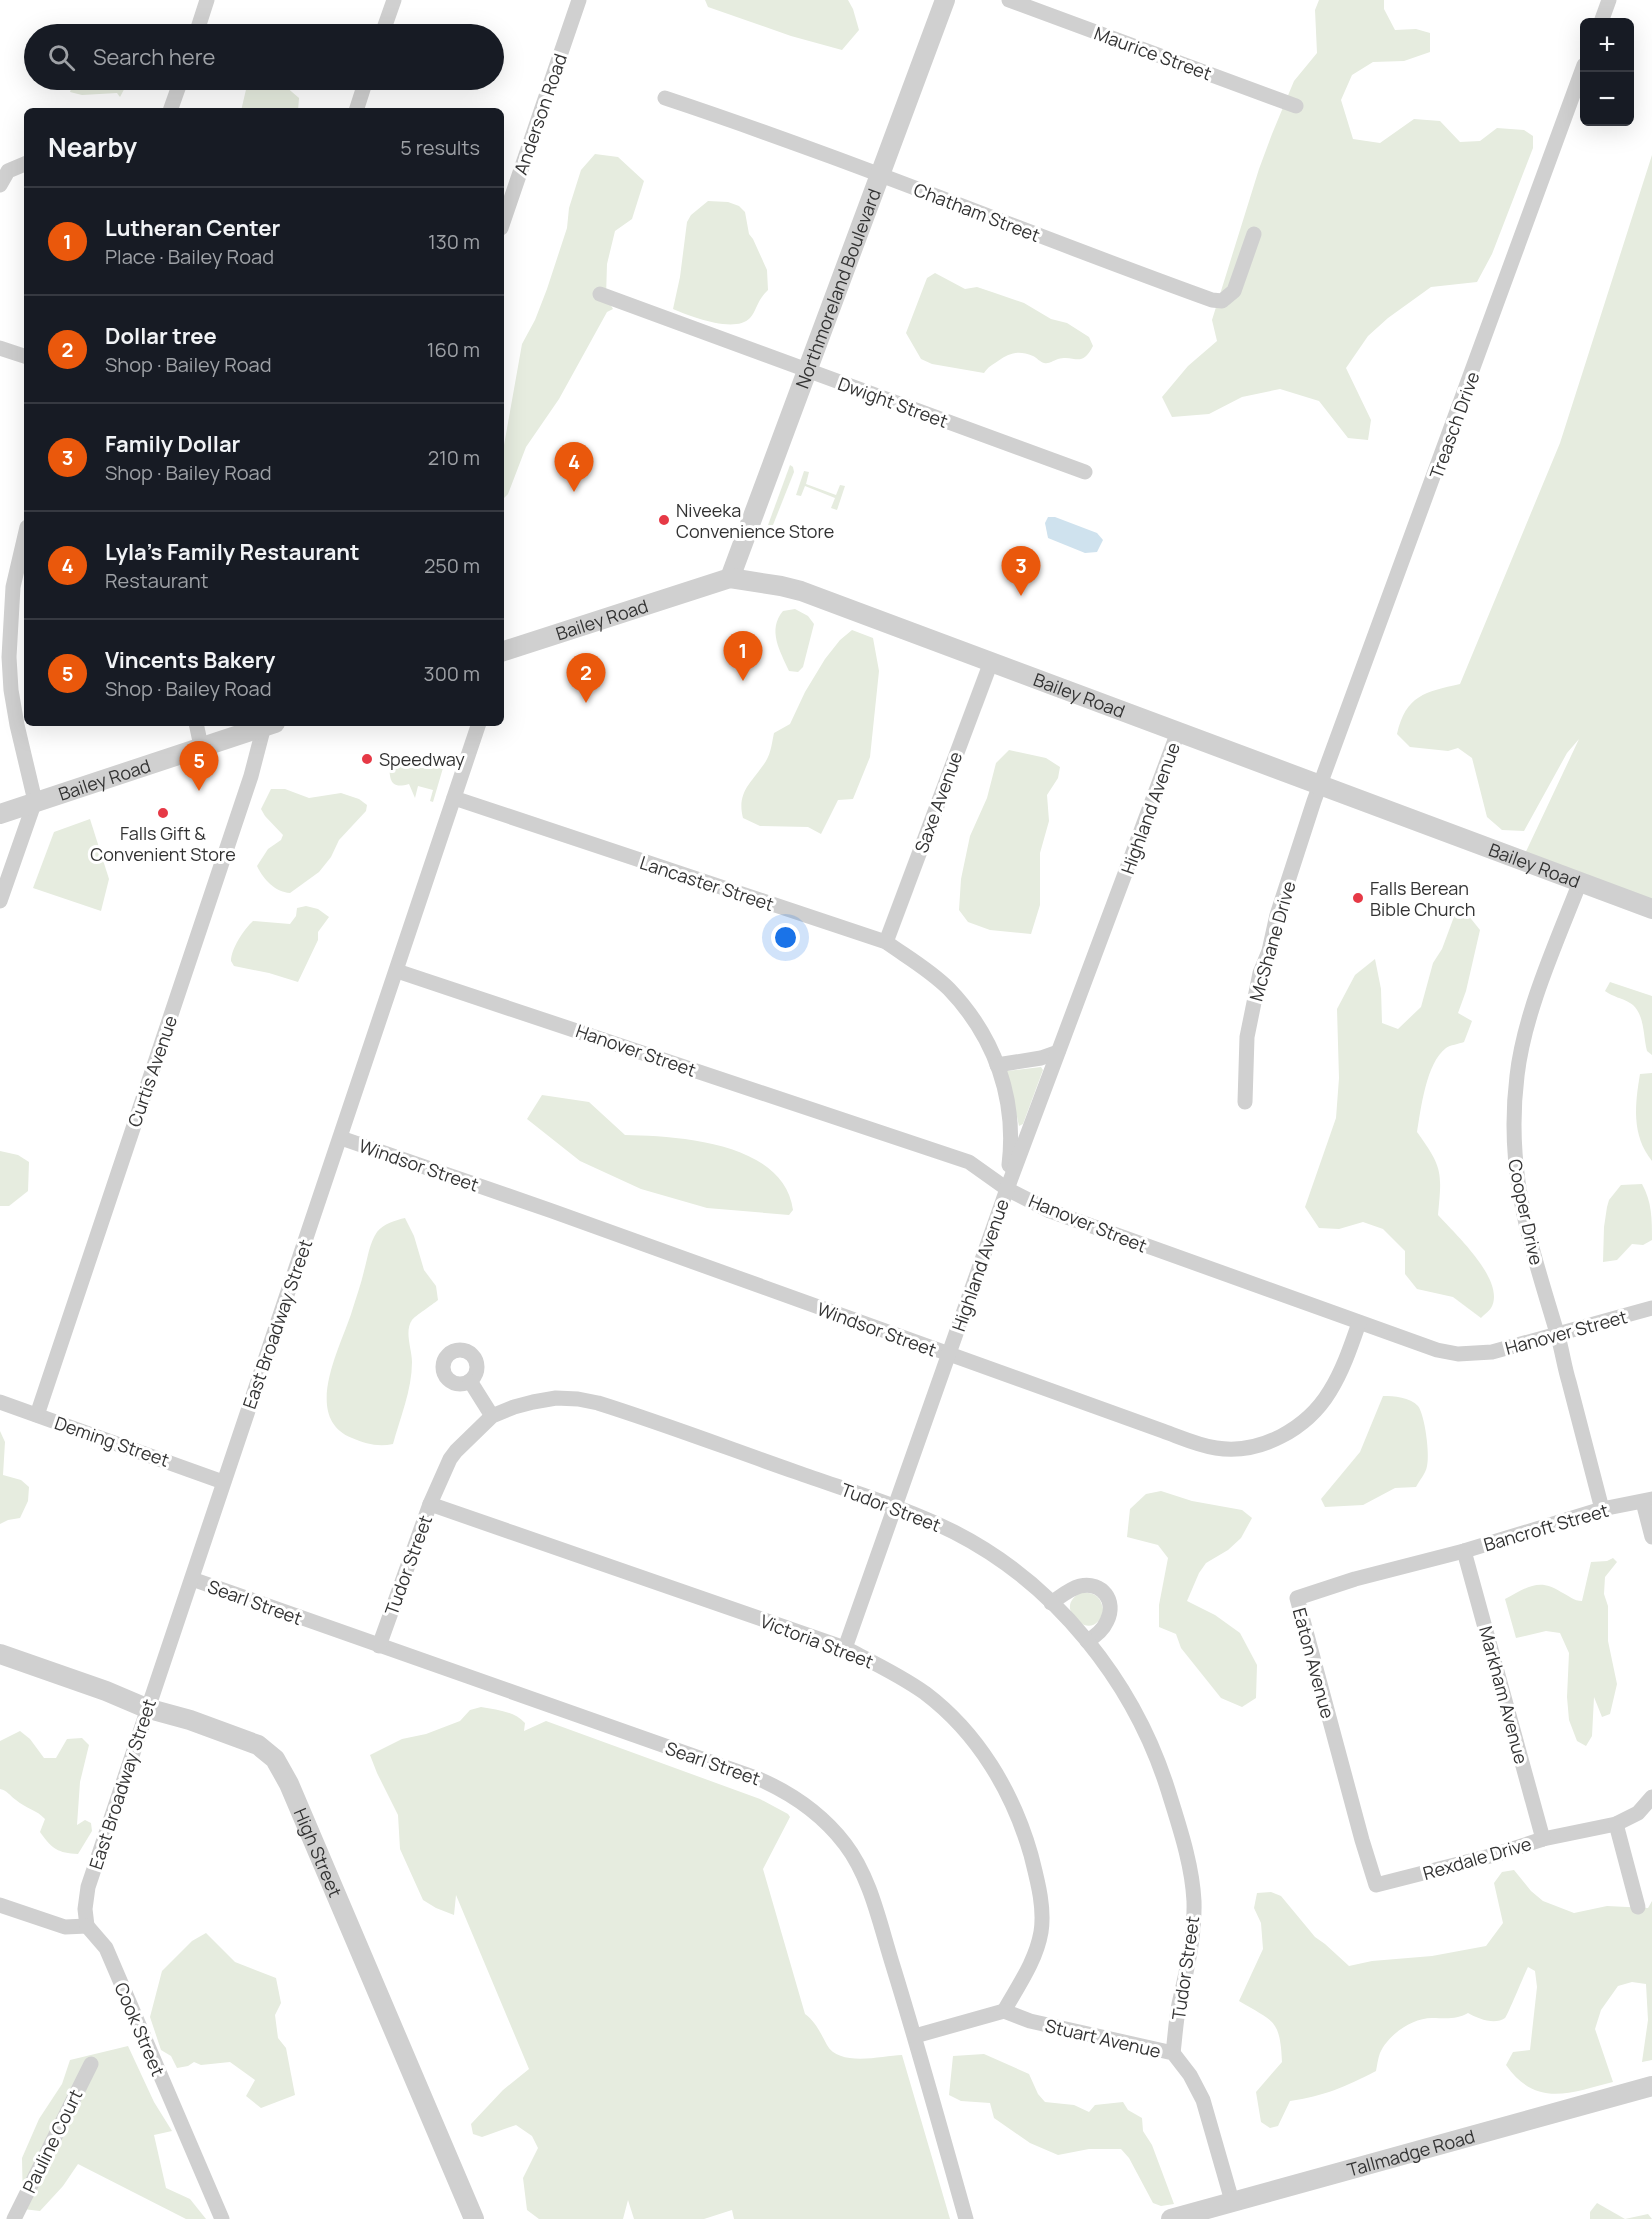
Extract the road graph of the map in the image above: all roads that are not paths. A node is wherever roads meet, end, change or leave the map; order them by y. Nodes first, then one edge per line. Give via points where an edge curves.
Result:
1 (207, 0) edge
2 (394, 0) edge
3 (579, 0) edge
4 (945, 0) edge
5 (1009, 0) edge
6 (1609, 0) edge
7 (1602, 18) edge
8 (199, 24) edge
9 (386, 24) edge
10 (1581, 72) edge
11 (177, 90) edge
12 (363, 90) edge
13 (665, 98) dead end
14 (1296, 106) dead end
15 (171, 108) edge
16 (357, 108) edge
17 (24, 164) edge
18 (880, 176) junction
19 (0, 184) edge
20 (504, 219) edge
21 (1254, 234) dead end
22 (600, 294) dead end
23 (0, 348) edge
24 (24, 356) edge
25 (807, 370) junction
26 (1085, 472) dead end
27 (24, 540) edge
28 (730, 578) junction
29 (504, 651) edge
30 (990, 662) junction
31 (197, 726) edge
32 (267, 726) edge
33 (270, 726) edge
34 (478, 726) edge
35 (1178, 732) junction
36 (201, 746) junction
37 (1320, 783) junction
38 (454, 798) junction
39 (35, 801) junction
40 (0, 814) edge
41 (1580, 882) junction
42 (0, 900) edge
43 (1652, 909) edge
44 (886, 942) junction
45 (397, 971) junction
46 (1059, 1053) junction
47 (997, 1065) junction
48 (1245, 1102) dead end
49 (341, 1138) junction
50 (1007, 1189) junction
51 (1652, 1308) edge
52 (1359, 1323) junction
53 (1558, 1335) junction
54 (948, 1355) junction
55 (470, 1381) dead end
56 (0, 1402) edge
57 (37, 1415) junction
58 (492, 1416) junction
59 (223, 1482) junction
60 (1647, 1500) edge
61 (430, 1504) junction
62 (894, 1507) junction
63 (1602, 1509) junction
64 (1652, 1537) edge
65 (1464, 1551) junction
66 (1440, 1556) joint
67 (192, 1579) junction
68 (1051, 1603) junction
69 (1087, 1641) junction
70 (379, 1646) junction
71 (845, 1648) junction
72 (0, 1654) edge
73 (146, 1708) junction
74 (1652, 1797) edge
75 (1352, 1803) joint
76 (1616, 1824) junction
77 (1543, 1839) junction
78 (0, 1905) edge
79 (1638, 1907) dead end
80 (87, 1926) junction
81 (1004, 2011) junction
82 (915, 2036) junction
83 (1173, 2053) junction
84 (91, 2064) dead end
85 (1652, 2086) edge
86 (1232, 2201) junction
87 (14, 2219) edge
88 (222, 2219) edge
89 (474, 2219) edge
90 (966, 2219) edge
91 (1171, 2219) edge

1 - 8 street
2 - 9 street
3 - 20 street, Anderson Road
4 - 18 street, Northmoreland Boulevard
5 - 14 street, Maurice Street
6 - 7 street
10 - 37 street, Treasch Drive
11 - 15 street
12 - 16 street
13 - 18 street, Chatham Street
17 - 19 street via 8,171
18 - 21 street, Chatham Street via 1212,300 1222,301 1234,291
18 - 25 street, Northmoreland Boulevard
22 - 25 street, Dwight Street
23 - 24 street
25 - 26 street, Dwight Street
25 - 28 street, Northmoreland Boulevard
27 - 39 street via 13,587 9,657 16,718
28 - 29 street, Bailey Road
28 - 30 street, Bailey Road via 801,591
30 - 35 street, Bailey Road
30 - 44 street, Saxe Avenue
31 - 36 street
32 - 36 street, Bailey Road
33 - 57 street, Curtis Avenue
34 - 38 street, East Broadway Street
35 - 37 street, Bailey Road
35 - 46 street, Highland Avenue
36 - 39 street, Bailey Road
37 - 41 street, Bailey Road
37 - 48 street, McShane Drive via 1260,973 1247,1037
38 - 44 street, Lancaster Street
38 - 45 street, East Broadway Street
39 - 40 street, Bailey Road
39 - 42 street
41 - 43 street, Bailey Road
41 - 53 street, Cooper Drive via 1537,995 1521,1055 1513,1129 1522,1208
44 - 47 street, Lancaster Street via 928,971 954,996 977,1024
45 - 49 street, East Broadway Street
45 - 50 street, Hanover Street via 969,1161
46 - 47 street
46 - 50 street, Highland Avenue
47 - 50 street, Lancaster Street via 1011,1114
49 - 54 street, Windsor Street
49 - 59 street, East Broadway Street
50 - 52 street, Hanover Street via 1056,1213
50 - 54 street, Highland Avenue
51 - 53 street, Hanover Street
52 - 53 street, Hanover Street via 1437,1350 1458,1353 1492,1353
52 - 54 street, Windsor Street via 1339,1373 1317,1409 1277,1438 1238,1448 1199,1444
53 - 63 street, Cooper Drive
54 - 62 street, Highland Avenue
55 - 58 street
56 - 57 street, Deming Street
57 - 59 street, Deming Street
58 - 61 street, Tudor Street via 451,1457
58 - 62 street, Tudor Street via 556,1398 598,1403
59 - 67 street, East Broadway Street
60 - 63 street, Bancroft Street
60 - 64 street
61 - 70 street, Tudor Street
61 - 71 street, Victoria Street
62 - 68 street, Tudor Street via 938,1524 983,1550
62 - 71 street, Highland Avenue
63 - 65 street, Bancroft Street
65 - 66 street, Bancroft Street
65 - 77 street, Markham Avenue
66 - 75 street, Eaton Avenue via 1298,1598
67 - 70 street, Searl Street
67 - 73 street, East Broadway Street
68 - 69 street, Tudor Street
68 - 69 street via 1079,1586 1096,1587 1106,1594 1110,1602 1107,1623
69 - 83 street, Tudor Street via 1122,1689 1151,1743 1190,1866 1194,1933
70 - 82 street, Searl Street via 759,1779 808,1806 845,1844 865,1880
71 - 81 street, Victoria Street via 904,1679 939,1705 986,1757 1012,1804 1033,1865 1042,1922 1035,1953
72 - 73 street, High Street
73 - 80 street, East Broadway Street via 88,1887
73 - 89 street, High Street via 258,1745 282,1769
74 - 76 street, Rexdale Drive via 1638,1813
75 - 77 street, Rexdale Drive via 1376,1885
76 - 77 street, Rexdale Drive
76 - 79 street
78 - 80 street via 65,1927
80 - 88 street, Cook Street via 106,1948
81 - 82 street
81 - 83 street, Stuart Avenue via 1030,2021
82 - 90 street, Searl Street
83 - 86 street, Stuart Avenue via 1203,2100
84 - 87 street, Pauline Court
85 - 86 street, Tallmadge Road
86 - 91 street, Tallmadge Road

